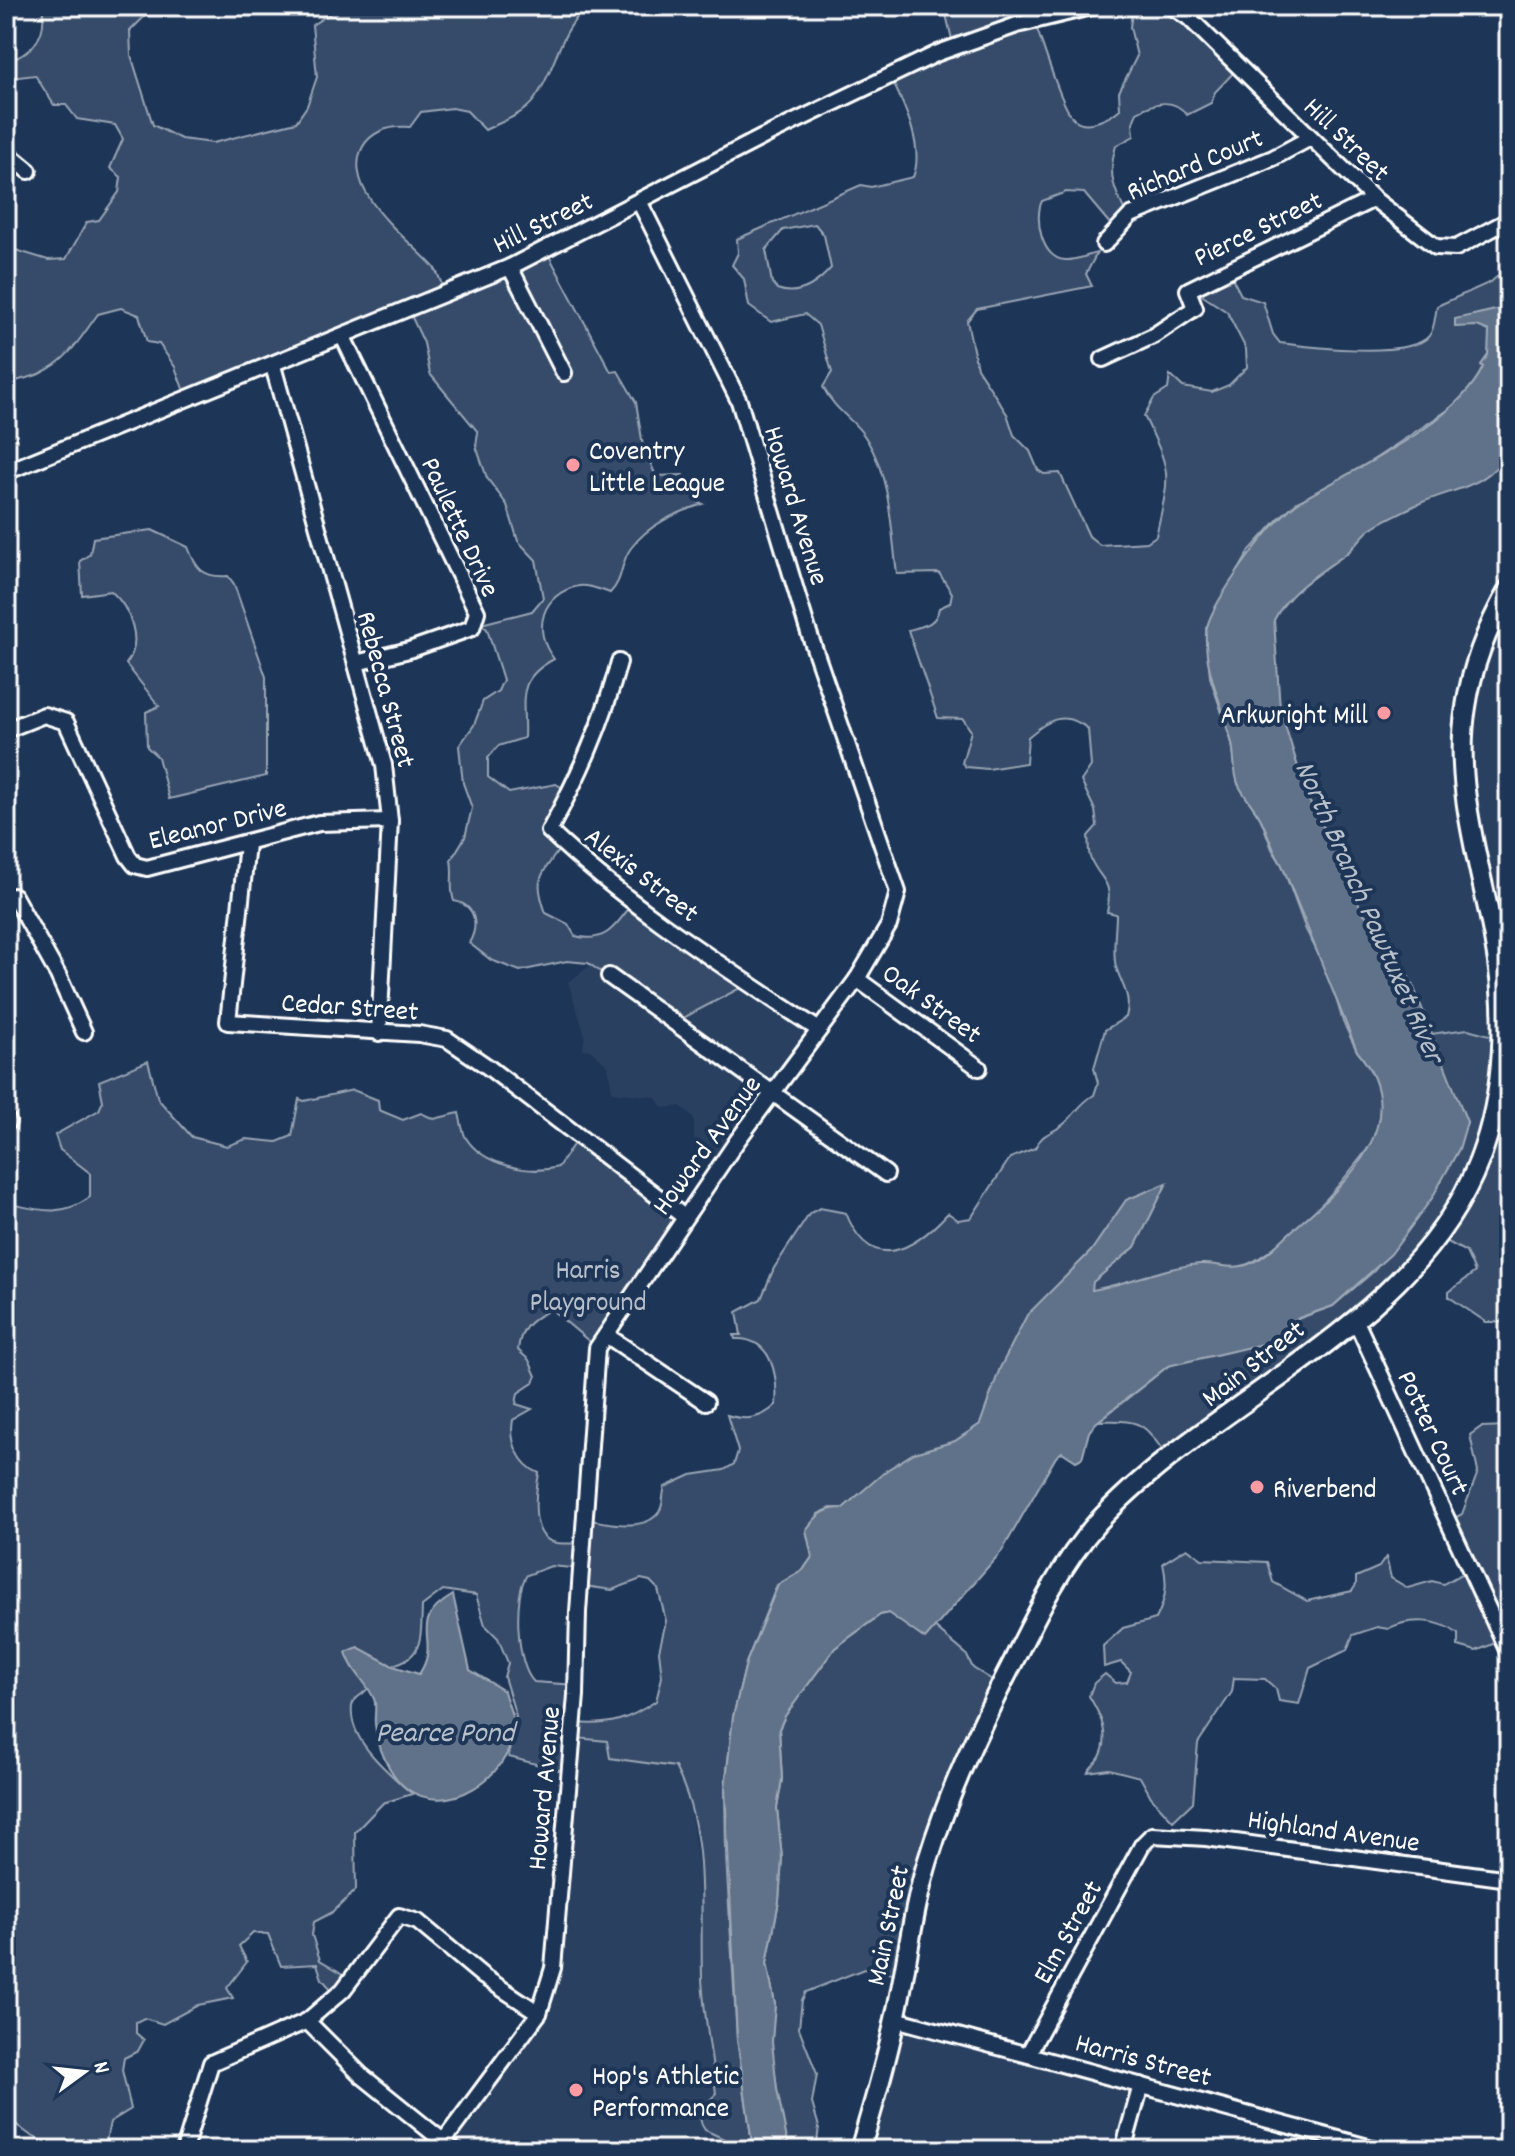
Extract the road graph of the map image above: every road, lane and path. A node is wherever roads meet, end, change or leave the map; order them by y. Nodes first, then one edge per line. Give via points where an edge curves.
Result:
1 (1095, 6) edge
2 (1171, 6) edge
3 (1194, 11) edge
4 (1310, 138) junction
5 (6, 152) edge
6 (29, 171) dead end
7 (1374, 199) junction
8 (640, 203) junction
9 (1509, 220) edge
10 (1104, 244) dead end
11 (510, 267) junction
12 (343, 337) junction
13 (1103, 359) dead end
14 (273, 366) junction
15 (564, 373) dead end
16 (6, 472) edge
17 (1509, 589) edge
18 (619, 662) dead end
19 (356, 663) junction
20 (6, 730) edge
21 (390, 821) junction
22 (247, 844) junction
23 (6, 898) edge
24 (609, 976) dead end
25 (857, 979) junction
26 (819, 1030) junction
27 (84, 1032) dead end
28 (379, 1033) junction
29 (979, 1068) dead end
30 (772, 1095) junction
31 (886, 1174) dead end
32 (683, 1216) junction
33 (1355, 1319) junction
34 (606, 1335) junction
35 (706, 1402) dead end
36 (1509, 1654) edge
37 (1152, 1835) joint
38 (1509, 1879) edge
39 (539, 2013) junction
40 (895, 2019) junction
41 (307, 2021) junction
42 (1028, 2054) junction
43 (1141, 2085) junction
44 (448, 2146) edge
45 (184, 2150) edge
46 (860, 2150) edge
47 (1123, 2150) edge
48 (1379, 2150) edge

1 - 8 street, Hill Street via 1017,25 938,53
2 - 3 street, Hill Street
3 - 4 street, Hill Street
4 - 7 street, Hill Street
4 - 10 street, Richard Court via 1131,215
5 - 6 street
7 - 9 street, Hill Street via 1436,247 1456,248
7 - 13 street, Pierce Street via 1188,290 1195,308 1153,336
8 - 11 street, Hill Street
8 - 25 street, Howard Avenue via 739,401 807,627 898,892 889,925
11 - 12 street, Hill Street
11 - 15 street
12 - 14 street, Hill Street
12 - 19 street, Paulette Drive via 477,612 472,628
14 - 16 street, Hill Street
14 - 19 street, Rebecca Street
17 - 33 main road, Main Street via 1477,657 1465,710 1464,777 1495,944 1504,1026 1496,1098 1479,1160 1457,1204 1426,1248
18 - 26 street, Alexis Street via 606,712 549,831 649,915
19 - 21 street, Rebecca Street via 384,765
20 - 22 street, Eleanor Drive via 44,715 66,722 135,865 162,866
21 - 22 street, Eleanor Drive via 319,823
21 - 28 street, Rebecca Street
22 - 28 street, Cedar Street via 228,1022
23 - 27 street via 14,896
24 - 30 street
25 - 26 street, Howard Avenue
25 - 29 street, Oak Street
26 - 30 street, Howard Avenue
28 - 32 street, Cedar Street via 447,1039 541,1104
30 - 31 street
30 - 32 street, Howard Avenue
32 - 34 street, Howard Avenue
33 - 36 street, Potter Court
33 - 40 main road, Main Street via 1127,1493 1069,1559 962,1765 927,1863
34 - 35 street
34 - 39 street, Howard Avenue via 597,1348 553,1968
37 - 38 street, Highland Avenue
37 - 42 street, Elm Street
39 - 41 street via 403,1915 343,1990
39 - 44 street, Howard Avenue
40 - 42 street, Harris Street
40 - 46 main road, Main Street
41 - 44 street via 361,2075
41 - 45 street via 211,2063
42 - 43 street, Harris Street
43 - 47 street
43 - 48 street, Harris Street

